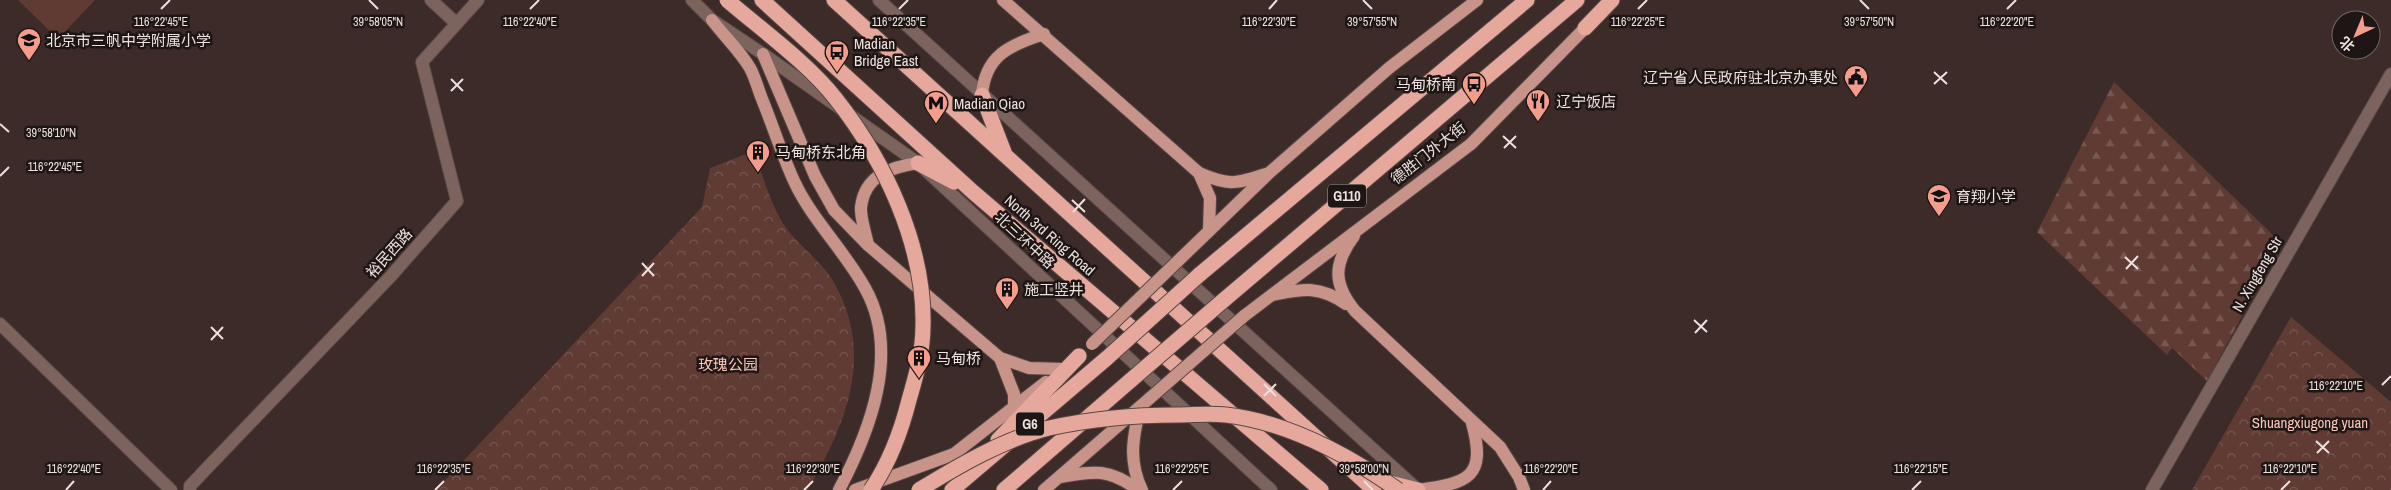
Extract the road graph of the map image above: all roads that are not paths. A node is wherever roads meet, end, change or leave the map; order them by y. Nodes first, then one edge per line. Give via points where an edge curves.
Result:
1 (431, 0) edge
2 (478, 0) edge
3 (692, 0) edge
4 (727, 0) edge
5 (762, 0) edge
6 (834, 0) edge
7 (879, 0) edge
8 (1004, 0) edge
9 (1477, 0) edge
10 (1527, 0) edge
11 (1577, 0) edge
12 (1612, 0) edge
13 (1618, 0) edge
14 (712, 20) junction
15 (456, 23) junction
16 (1585, 28) junction
17 (1044, 34) junction
18 (764, 54) junction
19 (2391, 74) edge
20 (982, 95) junction
21 (1005, 155) junction
22 (918, 163) junction
23 (1269, 173) junction
24 (1200, 174) junction
25 (973, 192) junction
26 (1358, 230) junction
27 (1210, 231) junction
28 (868, 245) junction
29 (1200, 275) joint
30 (1270, 296) junction
31 (1225, 299) joint
32 (1355, 311) junction
33 (0, 324) edge
34 (1079, 356) junction
35 (1000, 358) junction
36 (1062, 370) junction
37 (1140, 407) junction
38 (1014, 408) junction
39 (1472, 423) junction
40 (1357, 475) junction
41 (1060, 477) junction
42 (172, 490) edge
43 (190, 490) edge
44 (839, 490) edge
45 (855, 490) edge
46 (870, 490) edge
47 (919, 490) edge
48 (951, 490) edge
49 (1004, 490) edge
50 (1044, 490) edge
51 (1140, 490) edge
52 (1271, 490) edge
53 (1321, 490) edge
54 (1374, 490) edge
55 (1398, 490) edge
56 (1418, 490) edge
57 (1524, 490) edge
58 (2152, 490) edge

1 - 15 street
2 - 15 street, 裕民西路
3 - 14 street, 北三环中路
4 - 46 highway, bridge via 836,98 869,146 894,196 911,243 920,286 923,326 917,372 891,454
5 - 25 highway, North 3rd Ring Road
6 - 21 highway, North 3rd Ring Road
7 - 20 street
8 - 17 main road
9 - 23 main road via 1389,68
10 - 29 highway, G110
11 - 31 highway, 德胜门外大街 / G110
12 - 16 highway
13 - 16 main road, 德胜门外大街
14 - 18 street, 北三环中路
14 - 44 main road via 750,68 797,188 865,288 878,320 882,356 876,394 864,436
15 - 43 street, 裕民西路 via 422,62 457,200 390,277 190,486
16 - 26 main road, 德胜门外大街 via 1471,144
17 - 20 main road via 1004,50 992,62 984,78
17 - 24 main road
18 - 22 street, 北三环中路
18 - 28 main road via 815,176 834,210
19 - 58 street, N. Xingfeng Str
20 - 21 highway
20 - 56 street
21 - 40 highway, North 3rd Ring Road
22 - 25 highway
22 - 28 main road via 893,167 867,188 861,208
22 - 52 street, 北三环中路
23 - 24 main road via 1239,183 1219,182
23 - 27 main road
24 - 27 main road via 1210,198
25 - 53 highway, North 3rd Ring Road
26 - 30 main road, 德胜门外大街
26 - 32 main road via 1347,244 1339,265 1338,284
27 - 34 main road, bridge
28 - 35 main road
29 - 48 highway, G6, bridge
30 - 32 main road via 1311,290 1330,293
30 - 37 main road, 德胜门外大街, bridge
31 - 49 highway, G6, bridge
32 - 39 main road
33 - 42 street
34 - 36 main road
34 - 48 highway
35 - 36 main road via 1029,368
35 - 38 main road via 1014,394
36 - 38 main road
37 - 41 main road
37 - 51 main road via 1133,465
38 - 45 main road via 954,454
39 - 56 main road via 1479,447 1476,467 1465,479
39 - 57 main road via 1500,447
40 - 54 highway, North 3rd Ring Road
40 - 56 highway
41 - 50 main road
41 - 51 main road via 1092,471 1106,472
47 - 55 highway, bridge via 992,449 1047,429 1113,418 1226,414 1275,426 1308,439 1373,472

